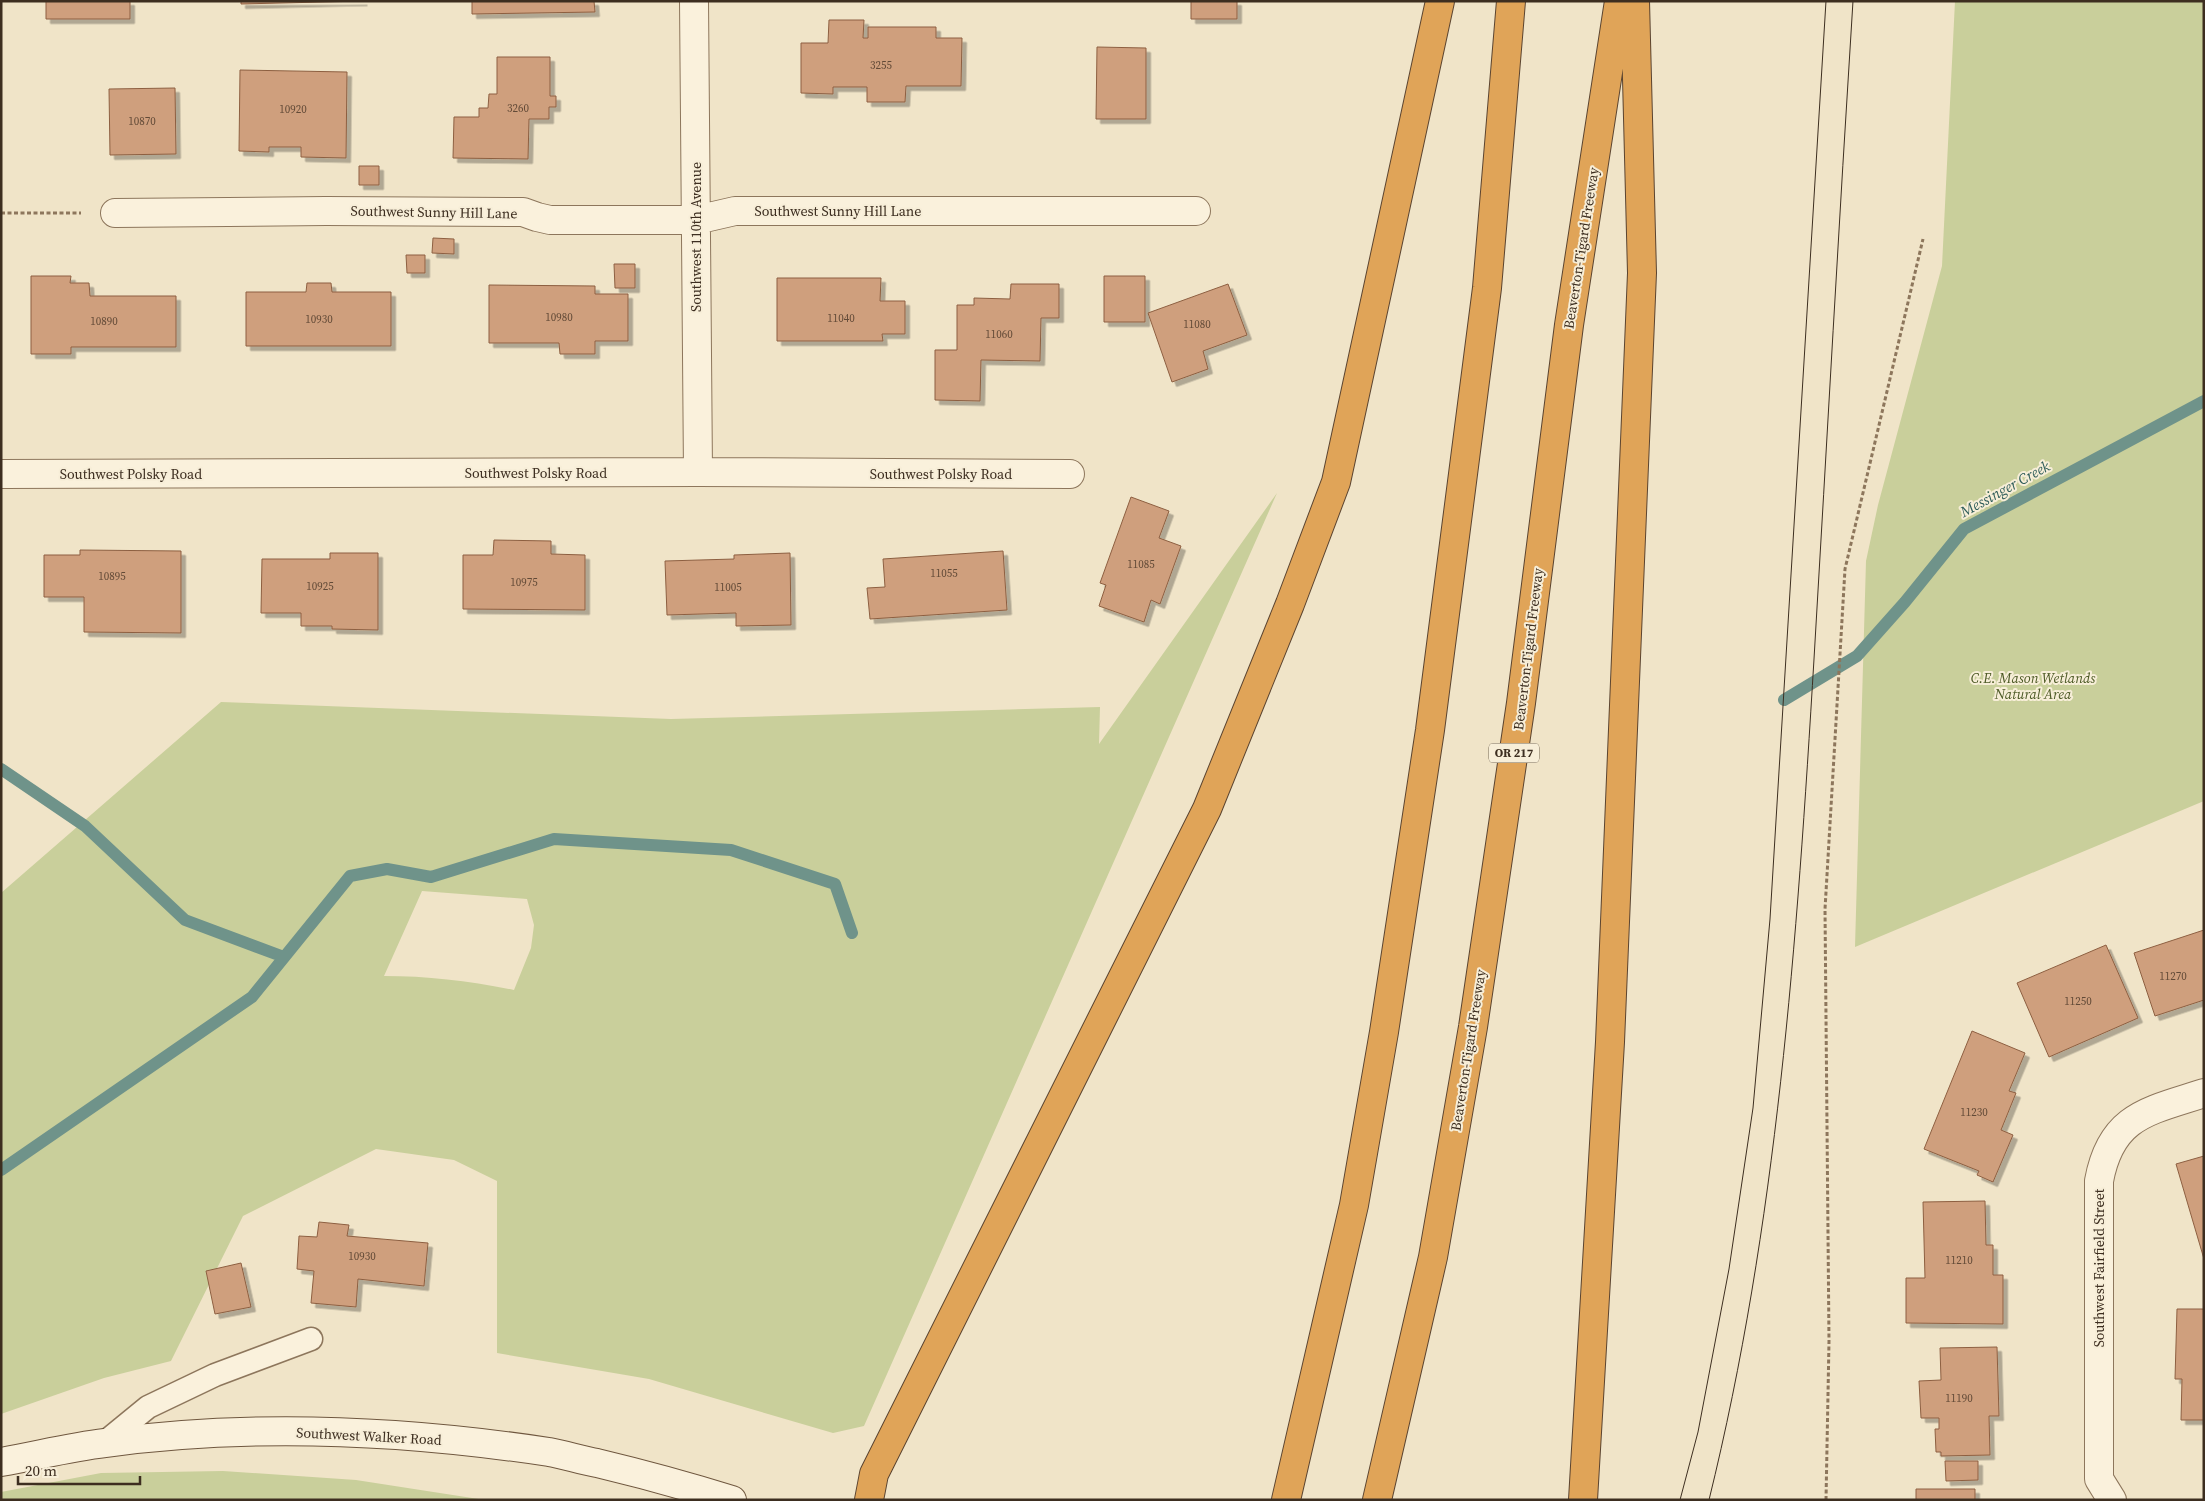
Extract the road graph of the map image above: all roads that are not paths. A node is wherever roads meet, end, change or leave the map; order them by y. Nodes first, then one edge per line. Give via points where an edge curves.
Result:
1 (694, 1) edge
2 (1440, 1) edge
3 (1511, 1) edge
4 (1619, 1) edge
5 (1635, 1) edge
6 (1196, 211) dead end
7 (115, 213) road end
8 (696, 220) junction
9 (698, 472) junction
10 (1, 474) edge
11 (1070, 474) dead end
12 (2204, 1093) edge
13 (312, 1339) dead end
14 (104, 1443) junction
15 (1, 1462) edge
16 (732, 1500) edge
17 (868, 1500) edge
18 (1286, 1500) edge
19 (1377, 1500) edge
20 (1583, 1500) edge
21 (2112, 1500) edge

1 - 8 street, Southwest 110th Avenue
2 - 17 highway via 1336,482 1290,604 1207,809 874,1474
3 - 18 highway via 1487,288 1429,740 1354,1204
4 - 19 highway, Beaverton-Tigard Freeway / OR 217 via 1569,325 1521,703 1473,1027 1433,1257
5 - 20 highway via 1642,273 1610,1042
6 - 8 street, Southwest Sunny Hill Lane via 735,211
7 - 8 street, Southwest Sunny Hill Lane via 523,212 550,220
8 - 9 street, Southwest 110th Avenue
9 - 10 street, Southwest Polsky Road
9 - 11 street, Southwest Polsky Road
12 - 21 street, Southwest Fairfield Street via 2143,1113 2124,1127 2110,1144 2102,1163 2099,1181 2099,1479
13 - 14 lane via 215,1375 148,1407
14 - 15 street, Southwest Walker Road
14 - 16 street, Southwest Walker Road via 227,1433 330,1431 433,1439 550,1452

